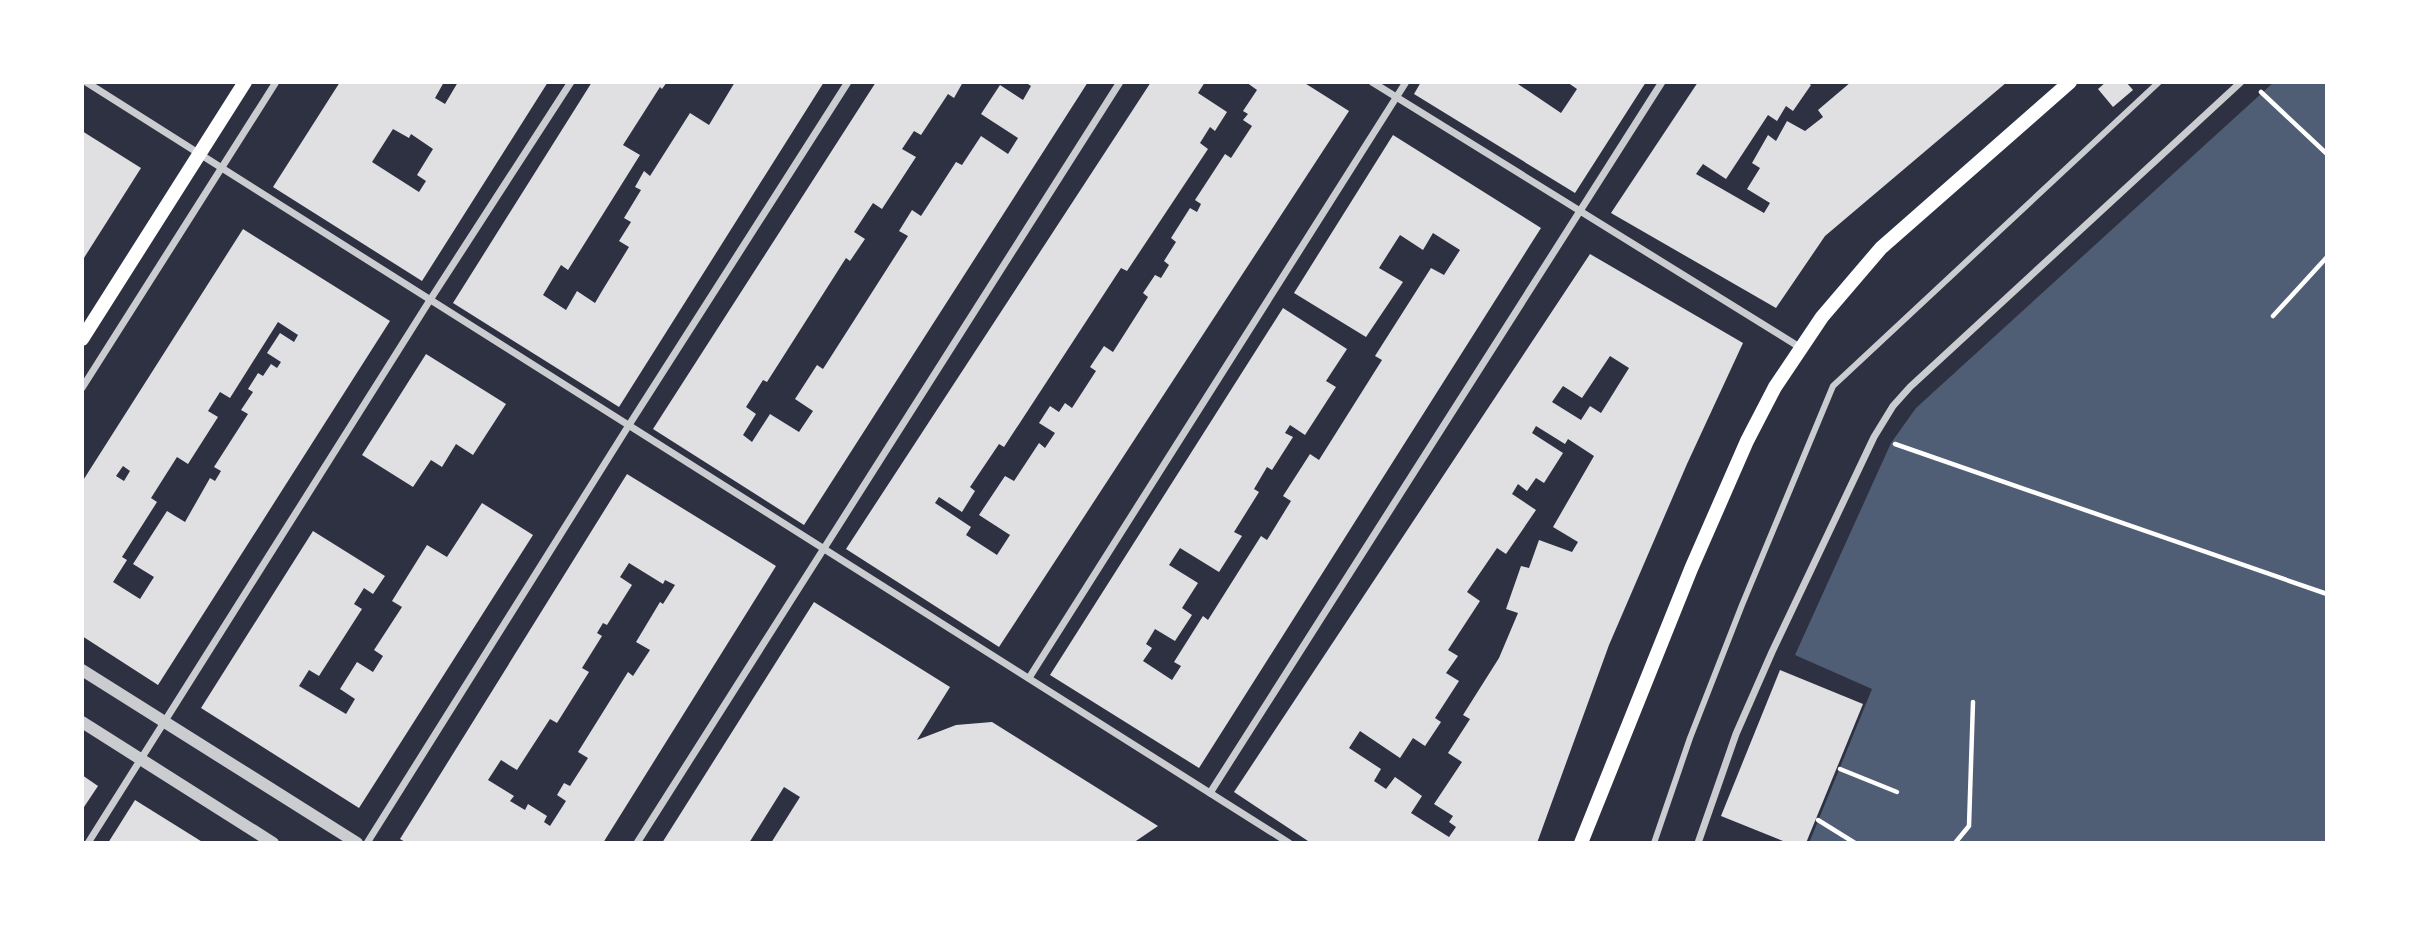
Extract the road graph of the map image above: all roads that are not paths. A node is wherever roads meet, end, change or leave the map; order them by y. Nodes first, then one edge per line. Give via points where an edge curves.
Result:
1 (86, 82) edge
2 (245, 82) edge
3 (276, 82) edge
4 (571, 82) edge
5 (848, 82) edge
6 (1120, 82) edge
7 (1372, 82) edge
8 (1406, 82) edge
9 (1662, 82) edge
10 (2070, 82) edge
11 (2159, 82) edge
12 (2241, 82) edge
13 (1397, 97) junction
14 (199, 152) junction
15 (221, 167) junction
16 (1580, 211) junction
17 (430, 299) junction
18 (82, 339) edge
19 (1801, 348) junction
20 (82, 388) edge
21 (629, 425) junction
22 (824, 548) junction
23 (82, 670) edge
24 (1029, 678) junction
25 (165, 721) junction
26 (82, 722) edge
27 (141, 760) junction
28 (1210, 793) junction
29 (88, 843) edge
30 (273, 843) edge
31 (356, 843) edge
32 (367, 843) edge
33 (637, 843) edge
34 (1289, 843) edge
35 (1581, 843) edge
36 (1654, 843) edge
37 (1699, 843) edge

1 - 14 street
2 - 14 main road
3 - 15 street
4 - 17 street
5 - 21 street
6 - 22 street
7 - 13 street
8 - 13 street
9 - 16 street
10 - 19 main road via 1881,248
11 - 36 street via 1833,386 1690,738
12 - 37 street via 1893,405 1752,699
13 - 16 street
13 - 24 street
14 - 15 street
14 - 18 main road
15 - 17 street
15 - 20 street
16 - 19 street
16 - 28 street
17 - 21 street
17 - 25 street
19 - 35 main road via 1747,441
21 - 22 street
21 - 32 street
22 - 24 street
22 - 33 street
23 - 25 street
24 - 28 street
25 - 27 street
25 - 31 street
26 - 27 street
27 - 29 street
27 - 30 street
28 - 34 street

